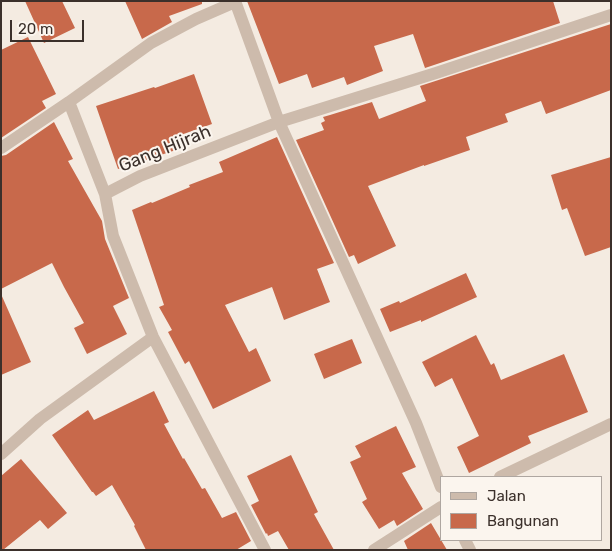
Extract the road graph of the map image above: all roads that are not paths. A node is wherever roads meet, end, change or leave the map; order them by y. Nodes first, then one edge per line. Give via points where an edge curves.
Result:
1 (235, 1) edge
2 (611, 15) edge
3 (69, 102) junction
4 (279, 122) junction
5 (1, 148) edge
6 (105, 194) junction
7 (153, 336) junction
8 (611, 424) edge
9 (1, 454) edge
10 (502, 476) edge
11 (440, 484) edge
12 (440, 508) edge
13 (265, 550) edge
14 (374, 550) edge

1 - 3 street via 151,43
1 - 4 street
2 - 4 street, Gang Hijrah
3 - 5 street
3 - 6 street
4 - 6 street, Gang Hijrah via 140,176
4 - 11 street via 416,423
6 - 7 street, Gang Hijrah via 113,236
7 - 9 street via 40,419
7 - 13 street, Gang Hijrah
8 - 10 street
12 - 14 street

